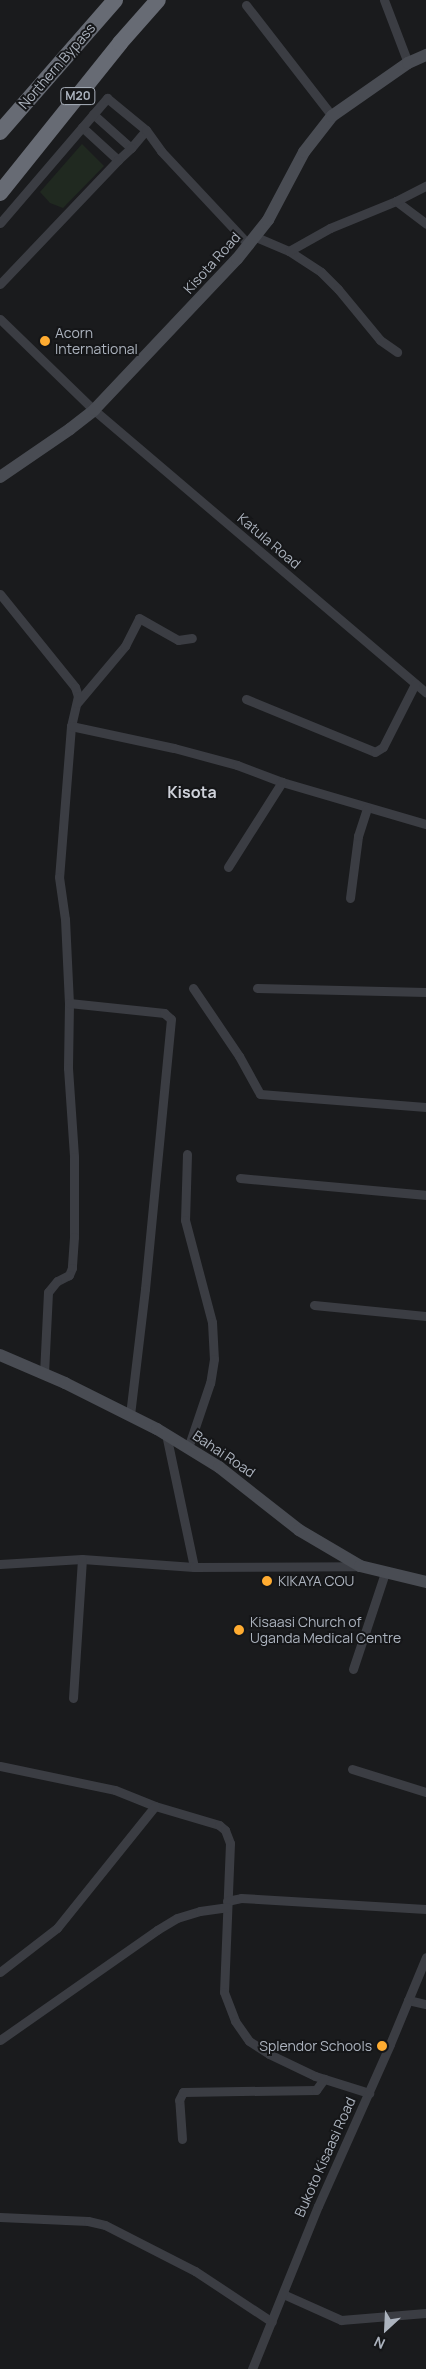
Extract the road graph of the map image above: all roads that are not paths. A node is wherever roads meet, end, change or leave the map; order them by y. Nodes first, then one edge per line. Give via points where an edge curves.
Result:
1 (115, 0) edge
2 (158, 0) edge
3 (384, 0) edge
4 (246, 5) dead end
5 (426, 54) edge
6 (408, 63) junction
7 (94, 114) junction
8 (332, 116) junction
9 (82, 127) junction
10 (146, 130) junction
11 (0, 132) edge
12 (131, 148) junction
13 (118, 160) junction
14 (426, 186) edge
15 (0, 193) edge
16 (396, 201) junction
17 (0, 223) edge
18 (426, 224) edge
19 (253, 241) junction
20 (289, 250) junction
21 (0, 284) edge
22 (0, 319) edge
23 (397, 352) dead end
24 (94, 410) junction
25 (0, 477) edge
26 (0, 594) edge
27 (192, 638) dead end
28 (415, 684) junction
29 (426, 693) edge
30 (246, 699) dead end
31 (77, 703) junction
32 (71, 726) junction
33 (282, 782) junction
34 (367, 808) junction
35 (426, 824) edge
36 (228, 867) dead end
37 (350, 898) dead end
38 (193, 988) dead end
39 (257, 988) dead end
40 (426, 992) edge
41 (69, 1004) junction
42 (426, 1107) edge
43 (187, 1154) dead end
44 (240, 1178) dead end
45 (426, 1195) edge
46 (314, 1305) dead end
47 (426, 1316) edge
48 (0, 1355) edge
49 (44, 1374) junction
50 (130, 1414) junction
51 (166, 1434) junction
52 (188, 1448) junction
53 (82, 1559) junction
54 (0, 1564) edge
55 (360, 1566) junction
56 (194, 1567) junction
57 (385, 1573) junction
58 (426, 1582) edge
59 (353, 1669) dead end
60 (72, 1698) dead end
61 (0, 1766) edge
62 (352, 1769) dead end
63 (426, 1792) edge
64 (155, 1806) junction
65 (227, 1904) junction
66 (426, 1909) edge
67 (426, 1957) edge
68 (0, 1972) edge
69 (408, 2000) junction
70 (426, 2004) edge
71 (0, 2040) edge
72 (324, 2079) junction
73 (368, 2093) junction
74 (182, 2139) dead end
75 (0, 2217) edge
76 (283, 2294) junction
77 (426, 2313) edge
78 (272, 2322) junction
79 (252, 2369) edge

1 - 11 highway, Northern Bypass / M20
2 - 15 highway, M20
3 - 6 street
4 - 8 street
5 - 6 street, Kisota Road
6 - 8 street, Kisota Road
7 - 9 street
7 - 10 street via 107,98
7 - 12 street
8 - 19 street, Kisota Road via 304,152 278,204
9 - 13 street
9 - 17 street
10 - 12 street
10 - 19 street via 162,152
12 - 13 street
13 - 21 street
14 - 16 street
16 - 18 street
16 - 20 street via 330,228
19 - 20 street
19 - 24 street, Kisota Road
20 - 23 street via 320,272 380,340
22 - 24 street, Katula Road
24 - 25 street, Kisota Road
24 - 28 street, Katula Road
26 - 31 street via 75,687
27 - 31 street via 178,640 140,618 125,646
28 - 29 street, Katula Road
28 - 30 street via 384,748 375,752
31 - 32 street
32 - 33 street via 201,755
32 - 41 street via 59,877 65,919
33 - 34 street
33 - 36 street
34 - 35 street
34 - 37 street via 358,836
38 - 42 street via 239,1056 260,1094
39 - 40 street
41 - 49 street via 67,1053 74,1157 73,1260 69,1275 48,1292
41 - 50 street via 164,1013 171,1019
43 - 52 street via 185,1220 212,1322 214,1359 210,1383
44 - 45 street
46 - 47 street
48 - 49 street, Bahai Road
49 - 50 street, Bahai Road
50 - 51 street, Bahai Road
51 - 52 street, Bahai Road
51 - 56 street
52 - 55 street, Bahai Road via 246,1486 299,1530
53 - 54 street
53 - 56 street
53 - 60 street
55 - 56 street
55 - 57 street, Bahai Road
57 - 58 street, Bahai Road
57 - 59 street
61 - 64 street via 115,1790
62 - 63 street
64 - 65 street via 219,1825 229,1834
64 - 68 street via 56,1928
65 - 66 street via 241,1898
65 - 71 street via 177,1918
65 - 72 street via 224,1992 235,2021 256,2046
67 - 69 street, Bukoto Kisaasi Road
69 - 70 street
69 - 73 street, Bukoto Kisaasi Road
72 - 73 street
72 - 74 street via 316,2090 183,2092 179,2100
73 - 76 street, Bukoto Kisaasi Road
75 - 78 street via 105,2224 195,2271
76 - 77 street via 341,2320
76 - 78 street, Bukoto Kisaasi Road
78 - 79 street, Bukoto Kisaasi Road

